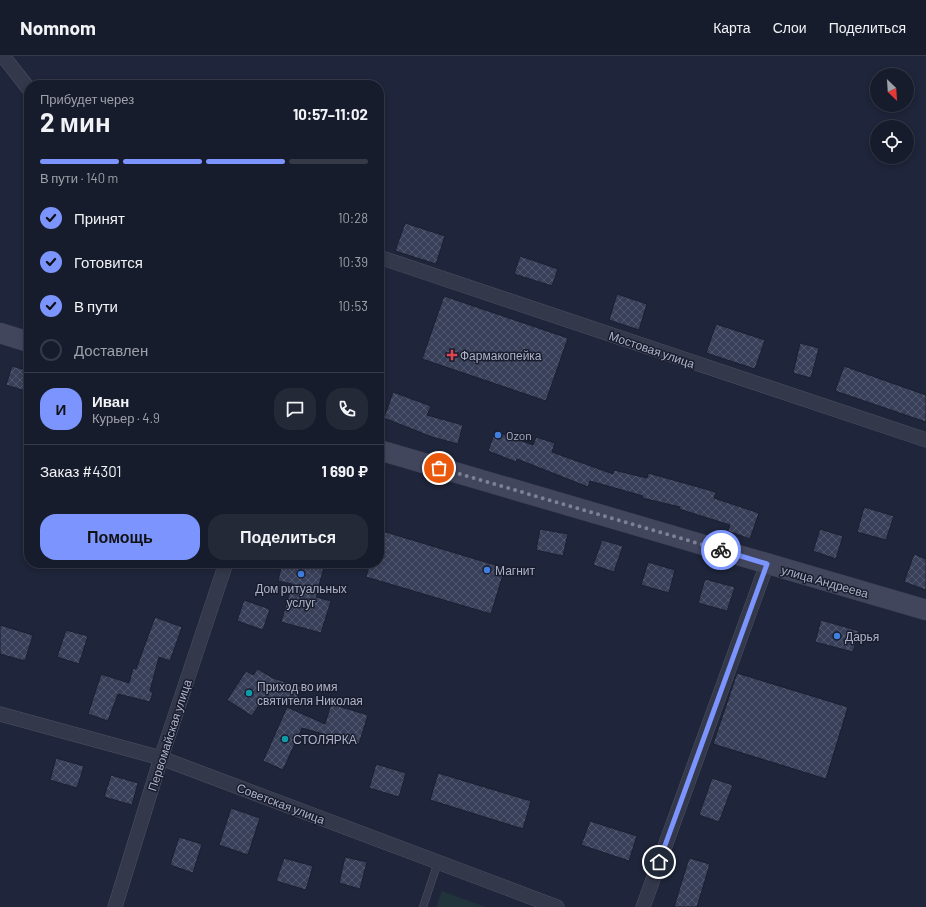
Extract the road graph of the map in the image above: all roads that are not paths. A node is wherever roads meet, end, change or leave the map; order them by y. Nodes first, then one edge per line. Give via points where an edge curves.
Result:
1 (3, 56) edge
2 (24, 83) edge
3 (384, 259) edge
4 (0, 333) edge
5 (24, 340) edge
6 (926, 440) edge
7 (384, 451) edge
8 (767, 564) junction
9 (224, 568) edge
10 (926, 610) edge
11 (0, 714) edge
12 (161, 758) junction
13 (438, 862) junction
14 (115, 907) edge
15 (423, 907) edge
16 (557, 907) edge
17 (643, 907) edge

1 - 2 street
3 - 6 street, Мостовая улица
4 - 5 main road
7 - 8 main road, улица Андреева
8 - 10 main road, улица Андреева
8 - 17 street
9 - 12 street, Первомайская улица
11 - 12 street, Советская улица
12 - 13 street, Советская улица
12 - 14 street, Первомайская улица
13 - 15 lane
13 - 16 street, Советская улица

